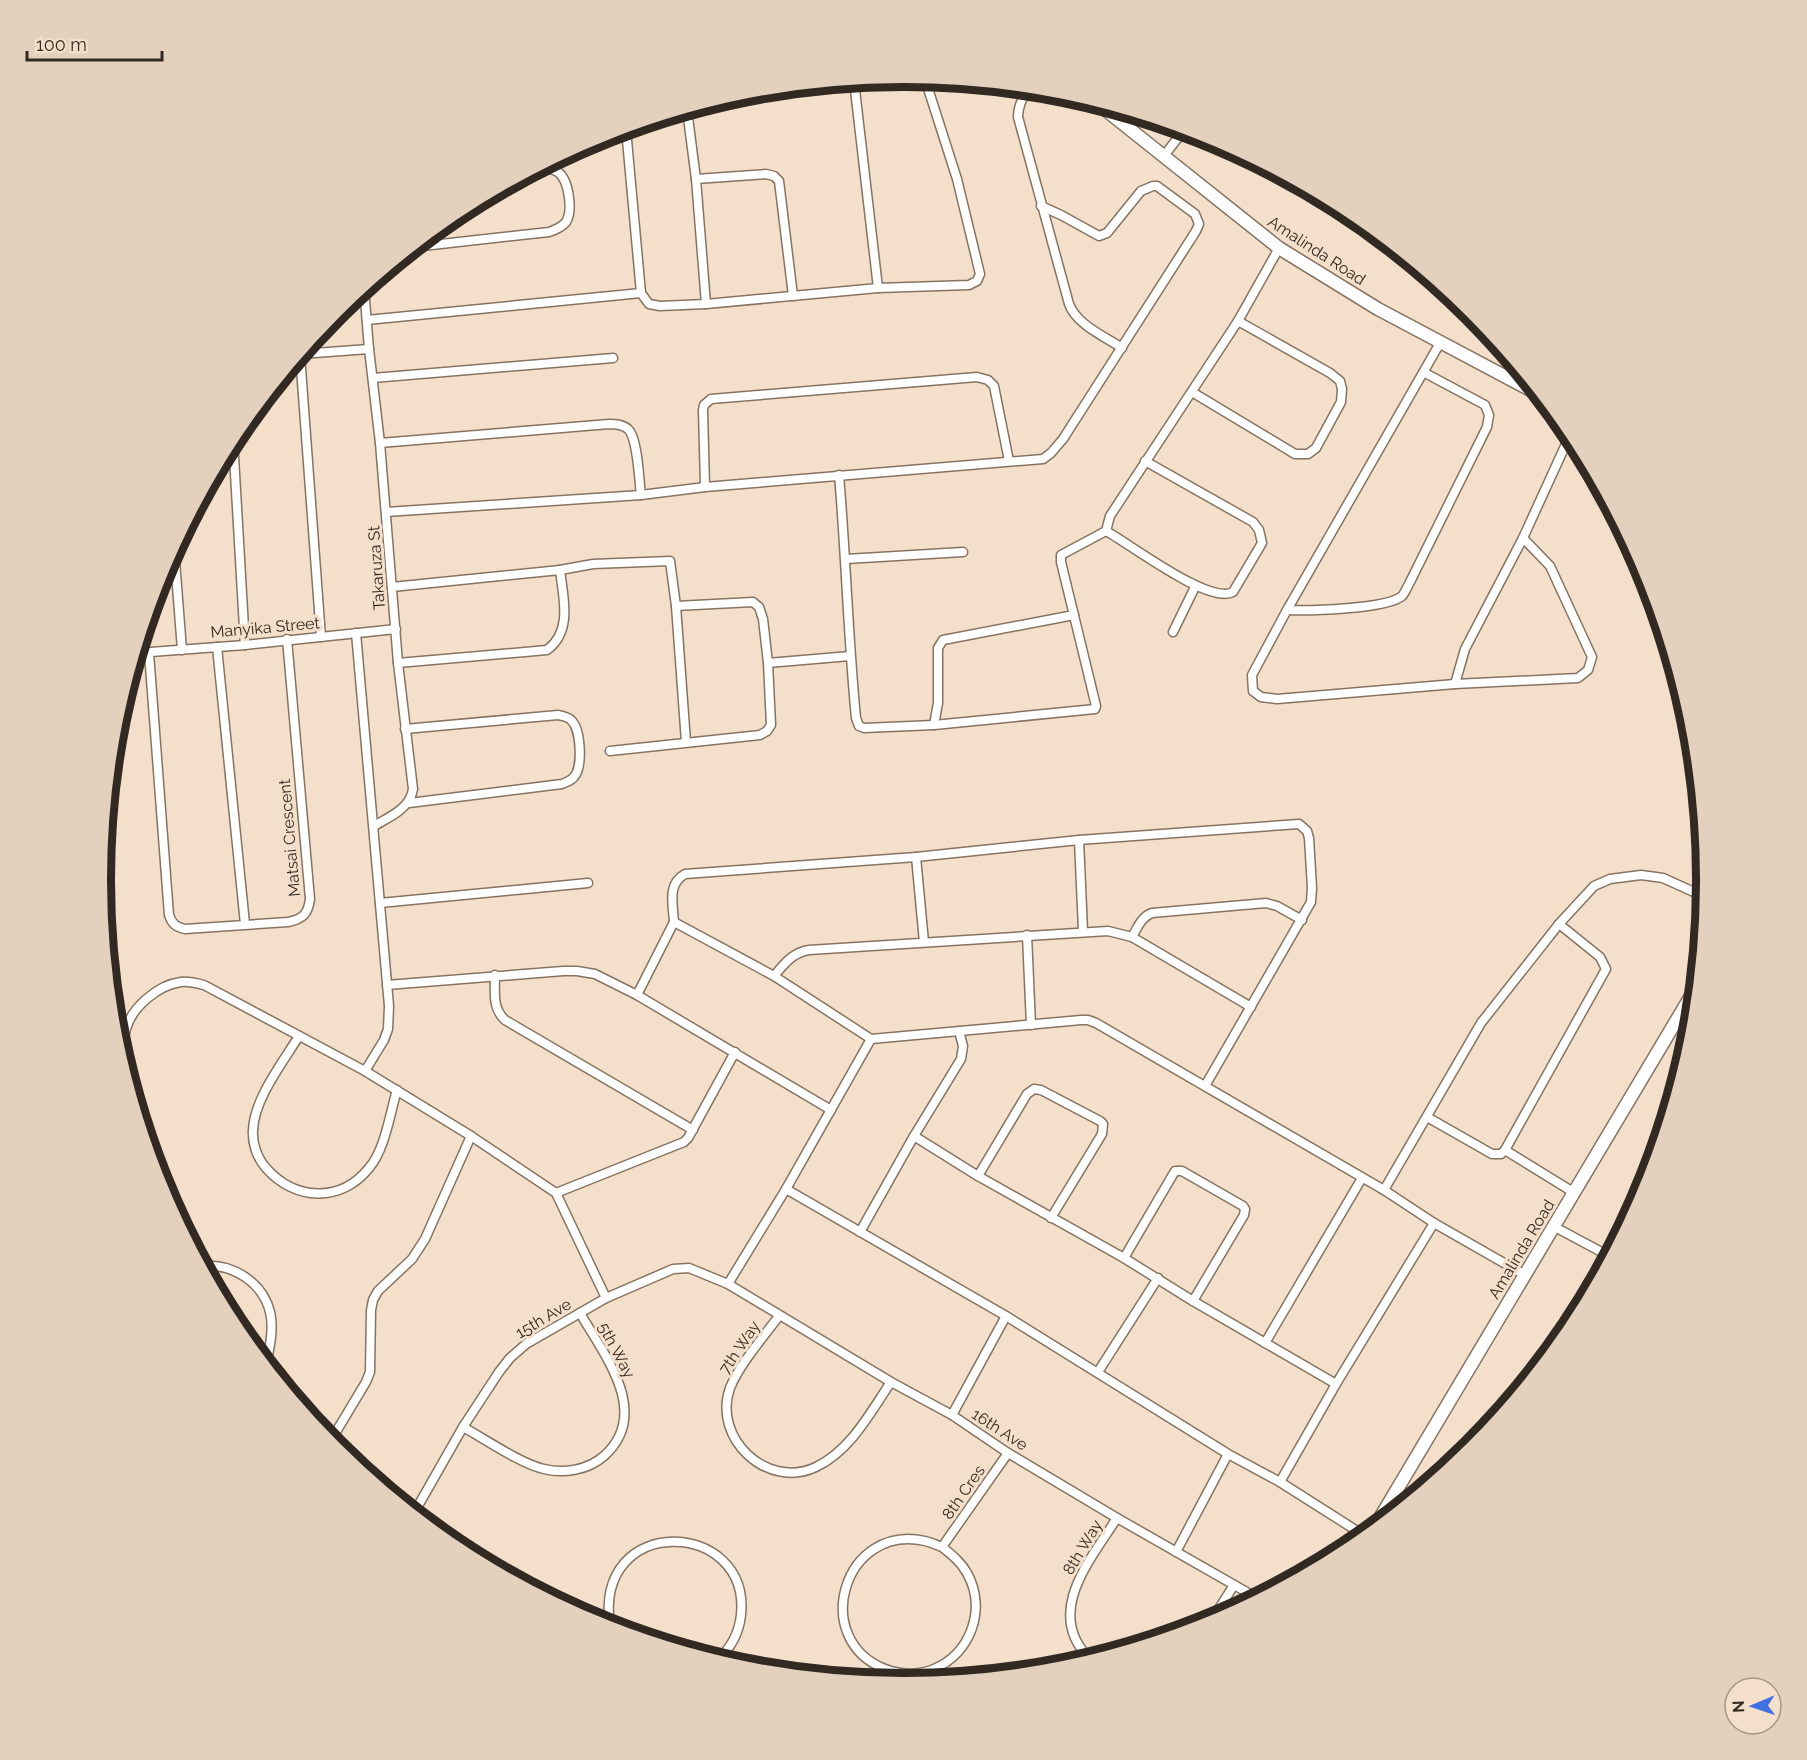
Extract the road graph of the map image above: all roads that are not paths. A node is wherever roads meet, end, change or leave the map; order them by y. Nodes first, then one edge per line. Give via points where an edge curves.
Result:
1 (928, 88) edge
2 (855, 89) edge
3 (1023, 97) edge
4 (1114, 116) edge
5 (688, 117) edge
6 (1178, 136) edge
7 (627, 137) edge
8 (1163, 157) junction
9 (551, 170) edge
10 (696, 179) junction
11 (1041, 206) junction
12 (429, 245) edge
13 (1279, 248) junction
14 (878, 288) junction
15 (642, 293) junction
16 (793, 296) junction
17 (365, 299) edge
18 (706, 304) junction
19 (367, 320) junction
20 (1238, 321) junction
21 (1440, 343) junction
22 (1122, 348) junction
23 (369, 349) junction
24 (311, 353) edge
25 (613, 358) dead end
26 (301, 365) edge
27 (1425, 373) junction
28 (374, 378) junction
29 (1525, 387) edge
30 (1192, 392) junction
31 (380, 442) junction
32 (1566, 444) edge
33 (234, 455) edge
34 (1008, 461) junction
35 (1145, 461) junction
36 (839, 475) junction
37 (705, 487) junction
38 (641, 495) junction
39 (386, 513) junction
40 (1106, 531) junction
41 (1523, 538) junction
42 (963, 552) dead end
43 (846, 559) junction
44 (175, 567) edge
45 (560, 570) junction
46 (392, 587) junction
47 (1195, 587) junction
48 (676, 606) junction
49 (1287, 610) junction
50 (1074, 615) junction
51 (396, 629) junction
52 (1173, 632) dead end
53 (356, 633) junction
54 (321, 637) junction
55 (287, 639) junction
56 (245, 645) junction
57 (217, 647) junction
58 (182, 650) junction
59 (144, 653) edge
60 (149, 653) junction
61 (850, 656) junction
62 (398, 663) junction
63 (768, 663) junction
64 (1455, 684) junction
65 (934, 725) junction
66 (405, 729) junction
67 (686, 742) junction
68 (610, 752) dead end
69 (409, 803) junction
70 (374, 826) junction
71 (1079, 840) junction
72 (916, 857) junction
73 (588, 883) dead end
74 (1696, 893) edge
75 (380, 903) junction
76 (1302, 920) junction
77 (674, 922) junction
78 (245, 924) junction
79 (1559, 924) junction
80 (1083, 931) junction
81 (1027, 935) junction
82 (1132, 936) junction
83 (924, 942) junction
84 (495, 975) junction
85 (774, 976) junction
86 (387, 985) junction
87 (637, 995) junction
88 (1687, 1001) edge
89 (1251, 1007) junction
90 (1031, 1024) junction
91 (125, 1031) edge
92 (959, 1031) junction
93 (299, 1036) junction
94 (871, 1039) junction
95 (735, 1052) junction
96 (365, 1071) junction
97 (1205, 1086) junction
98 (397, 1090) junction
99 (831, 1110) junction
100 (1427, 1117) junction
101 (693, 1130) junction
102 (471, 1136) junction
103 (914, 1136) junction
104 (1505, 1150) junction
105 (978, 1176) junction
106 (1362, 1178) junction
107 (786, 1189) junction
108 (1384, 1190) junction
109 (1574, 1192) junction
110 (556, 1193) junction
111 (1051, 1218) junction
112 (1434, 1223) junction
113 (1553, 1226) junction
114 (860, 1232) junction
115 (1603, 1253) edge
116 (1124, 1258) junction
117 (211, 1265) edge
118 (1525, 1275) junction
119 (1158, 1278) junction
120 (728, 1284) junction
121 (606, 1298) junction
122 (1192, 1301) junction
123 (580, 1313) junction
124 (779, 1316) junction
125 (1006, 1316) junction
126 (1265, 1343) junction
127 (268, 1354) edge
128 (1098, 1372) junction
129 (891, 1382) junction
130 (1336, 1384) junction
131 (952, 1415) junction
132 (463, 1427) junction
133 (335, 1433) edge
134 (1008, 1453) junction
135 (1228, 1454) junction
136 (1280, 1482) junction
137 (418, 1506) edge
138 (1385, 1510) edge
139 (1117, 1518) junction
140 (1356, 1530) edge
141 (942, 1547) junction
142 (1176, 1552) junction
143 (1234, 1585) junction
144 (1249, 1593) edge
145 (1220, 1607) edge
146 (608, 1616) edge
147 (724, 1652) edge
148 (1083, 1652) edge
149 (927, 1672) edge
150 (901, 1673) edge

1 - 14 street via 957,179 980,274 969,285
2 - 14 street
3 - 11 street via 1018,117
4 - 8 street, Amalinda Road
5 - 10 street
6 - 8 street
7 - 15 street
8 - 13 street, Amalinda Road
9 - 12 street via 559,173 568,194 566,221 559,228
10 - 16 street via 766,174 779,182
10 - 18 street
11 - 22 street via 1072,312
11 - 22 street via 1099,236 1107,233 1141,190 1153,186 1161,187 1197,217 1196,231
13 - 20 street
13 - 21 street, Amalinda Road
14 - 16 street
15 - 18 street via 649,303 660,306
15 - 19 street
16 - 18 street
17 - 19 street, Takaruza St
19 - 23 street, Takaruza St
20 - 30 street
20 - 30 street via 1340,381 1341,402 1316,448 1308,454 1295,454
21 - 27 street
21 - 29 street, Amalinda Road
22 - 34 street via 1051,453 1043,459
23 - 24 street
23 - 28 street, Takaruza St
25 - 28 street
26 - 54 street
27 - 49 street
27 - 49 street via 1485,405 1489,415 1488,427 1409,584 1401,596 1389,602 1318,611
28 - 31 street, Takaruza St
30 - 35 street
31 - 38 street via 621,425 634,441
31 - 39 street, Takaruza St
32 - 41 street
33 - 56 street
34 - 36 street
34 - 37 street via 994,386 977,377 711,399 703,410
35 - 40 street via 1110,516
35 - 47 street via 1253,522 1259,530 1262,543 1233,592 1229,595
36 - 37 street
36 - 43 street
37 - 38 street
38 - 39 street
39 - 46 street, Takaruza St
40 - 47 street
40 - 50 street via 1061,555
41 - 64 street via 1465,649
41 - 64 street via 1550,566 1592,657 1588,670 1578,678
42 - 43 street
43 - 61 street
44 - 58 street
45 - 46 street
45 - 48 street via 593,564 670,561
45 - 62 street via 565,620 558,639 547,650
46 - 51 street, Takaruza St
47 - 52 street
48 - 63 street via 753,602 763,619
48 - 67 street
49 - 64 street via 1252,675 1253,692 1262,697
50 - 65 street via 943,640 938,648
50 - 65 street via 1095,709
51 - 53 street, Manyika Street
51 - 62 street, Takaruza St
53 - 54 street, Manyika Street
53 - 70 street
54 - 55 street, Manyika Street
55 - 56 street, Manyika Street
55 - 78 street, Matsai Crescent via 310,899 308,910 296,920
56 - 57 street, Manyika Street
57 - 58 street, Manyika Street
57 - 78 street
58 - 60 street, Manyika Street
59 - 60 street, Manyika Street
60 - 78 street, Matsai Crescent via 172,922 185,929
61 - 63 street
61 - 65 street via 859,726
62 - 66 street, Takaruza St
63 - 67 street via 771,725 767,731 760,735
66 - 69 street, Takaruza St via 413,789
66 - 69 street via 565,716 576,729 580,752 575,776 562,784
67 - 68 street
69 - 70 street
70 - 75 street
71 - 72 street
71 - 76 street via 1299,824 1309,838 1312,888 1311,902
71 - 80 street
72 - 77 street via 685,873 675,881 673,889
72 - 83 street
73 - 75 street
74 - 79 street via 1663,878 1616,878 1594,886
75 - 86 street
76 - 82 street via 1266,903 1152,913 1145,915
76 - 89 street
77 - 85 street
77 - 87 street
79 - 100 street via 1481,1023
79 - 104 street via 1600,957 1606,969
80 - 81 street
80 - 82 street
81 - 83 street
81 - 90 street
82 - 89 street
83 - 85 street via 798,952
84 - 86 street
84 - 87 street via 587,972
84 - 101 street via 496,1007 506,1020
85 - 94 street
86 - 96 street via 388,1029
87 - 95 street
88 - 109 street, Amalinda Road
89 - 97 street
90 - 92 street
90 - 97 street via 1081,1020 1096,1023
91 - 93 street via 133,1012 147,999 168,985 182,982 204,985
92 - 94 street
92 - 103 street via 961,1059
93 - 96 street
93 - 98 street via 257,1107 253,1128 253,1142 261,1163 275,1179 294,1190 336,1192 356,1182 371,1167 380,1148
94 - 99 street
95 - 99 street
95 - 101 street
96 - 98 street
97 - 106 street
98 - 102 street
99 - 107 street
100 - 104 street via 1492,1154
100 - 108 street
101 - 110 street via 677,1145
102 - 110 street
102 - 133 street via 425,1239 412,1259 373,1300 370,1372
103 - 105 street
103 - 114 street
104 - 109 street
105 - 111 street
105 - 111 street via 1034,1089 1100,1121 1104,1124 1102,1134
106 - 108 street
106 - 126 street
107 - 114 street
107 - 120 street
108 - 112 street
109 - 113 street, Amalinda Road
110 - 121 street
111 - 116 street
112 - 118 street
112 - 130 street
113 - 115 street
113 - 118 street, Amalinda Road
114 - 125 street
116 - 119 street
116 - 122 street via 1175,1171 1182,1171 1243,1206 1244,1215
117 - 127 street via 238,1272 264,1297 272,1328
118 - 138 street, Amalinda Road
119 - 122 street
119 - 128 street
120 - 121 street, 15th Ave via 683,1267
120 - 124 street, 16th Ave
121 - 123 street, 15th Ave
122 - 126 street
123 - 132 street, 15th Ave via 526,1344 510,1358
123 - 132 street, 5th Way via 623,1392 623,1426 612,1448 596,1463 581,1469 545,1470
124 - 129 street, 16th Ave
124 - 129 street, 7th Way via 729,1390 730,1428 743,1451 756,1462 785,1472 815,1467 833,1456 858,1431
125 - 128 street
125 - 131 street
126 - 130 street
128 - 135 street
129 - 131 street, 16th Ave
130 - 136 street
131 - 134 street, 16th Ave
132 - 137 street, 15th Ave
134 - 139 street, 16th Ave
134 - 141 street, 8th Cres
135 - 136 street
135 - 142 street
136 - 140 street
139 - 142 street, 16th Ave
139 - 148 street, 8th Way via 1076,1582 1071,1600 1074,1637
141 - 149 street via 967,1572 974,1588 975,1623 958,1653
141 - 150 street via 908,1539 875,1549 861,1560 844,1590 842,1608 852,1641 877,1666
142 - 143 street, 16th Ave
143 - 144 street, 16th Ave
143 - 145 street
146 - 147 street via 609,1592 626,1561 656,1543 690,1543 721,1560 739,1590 740,1624

